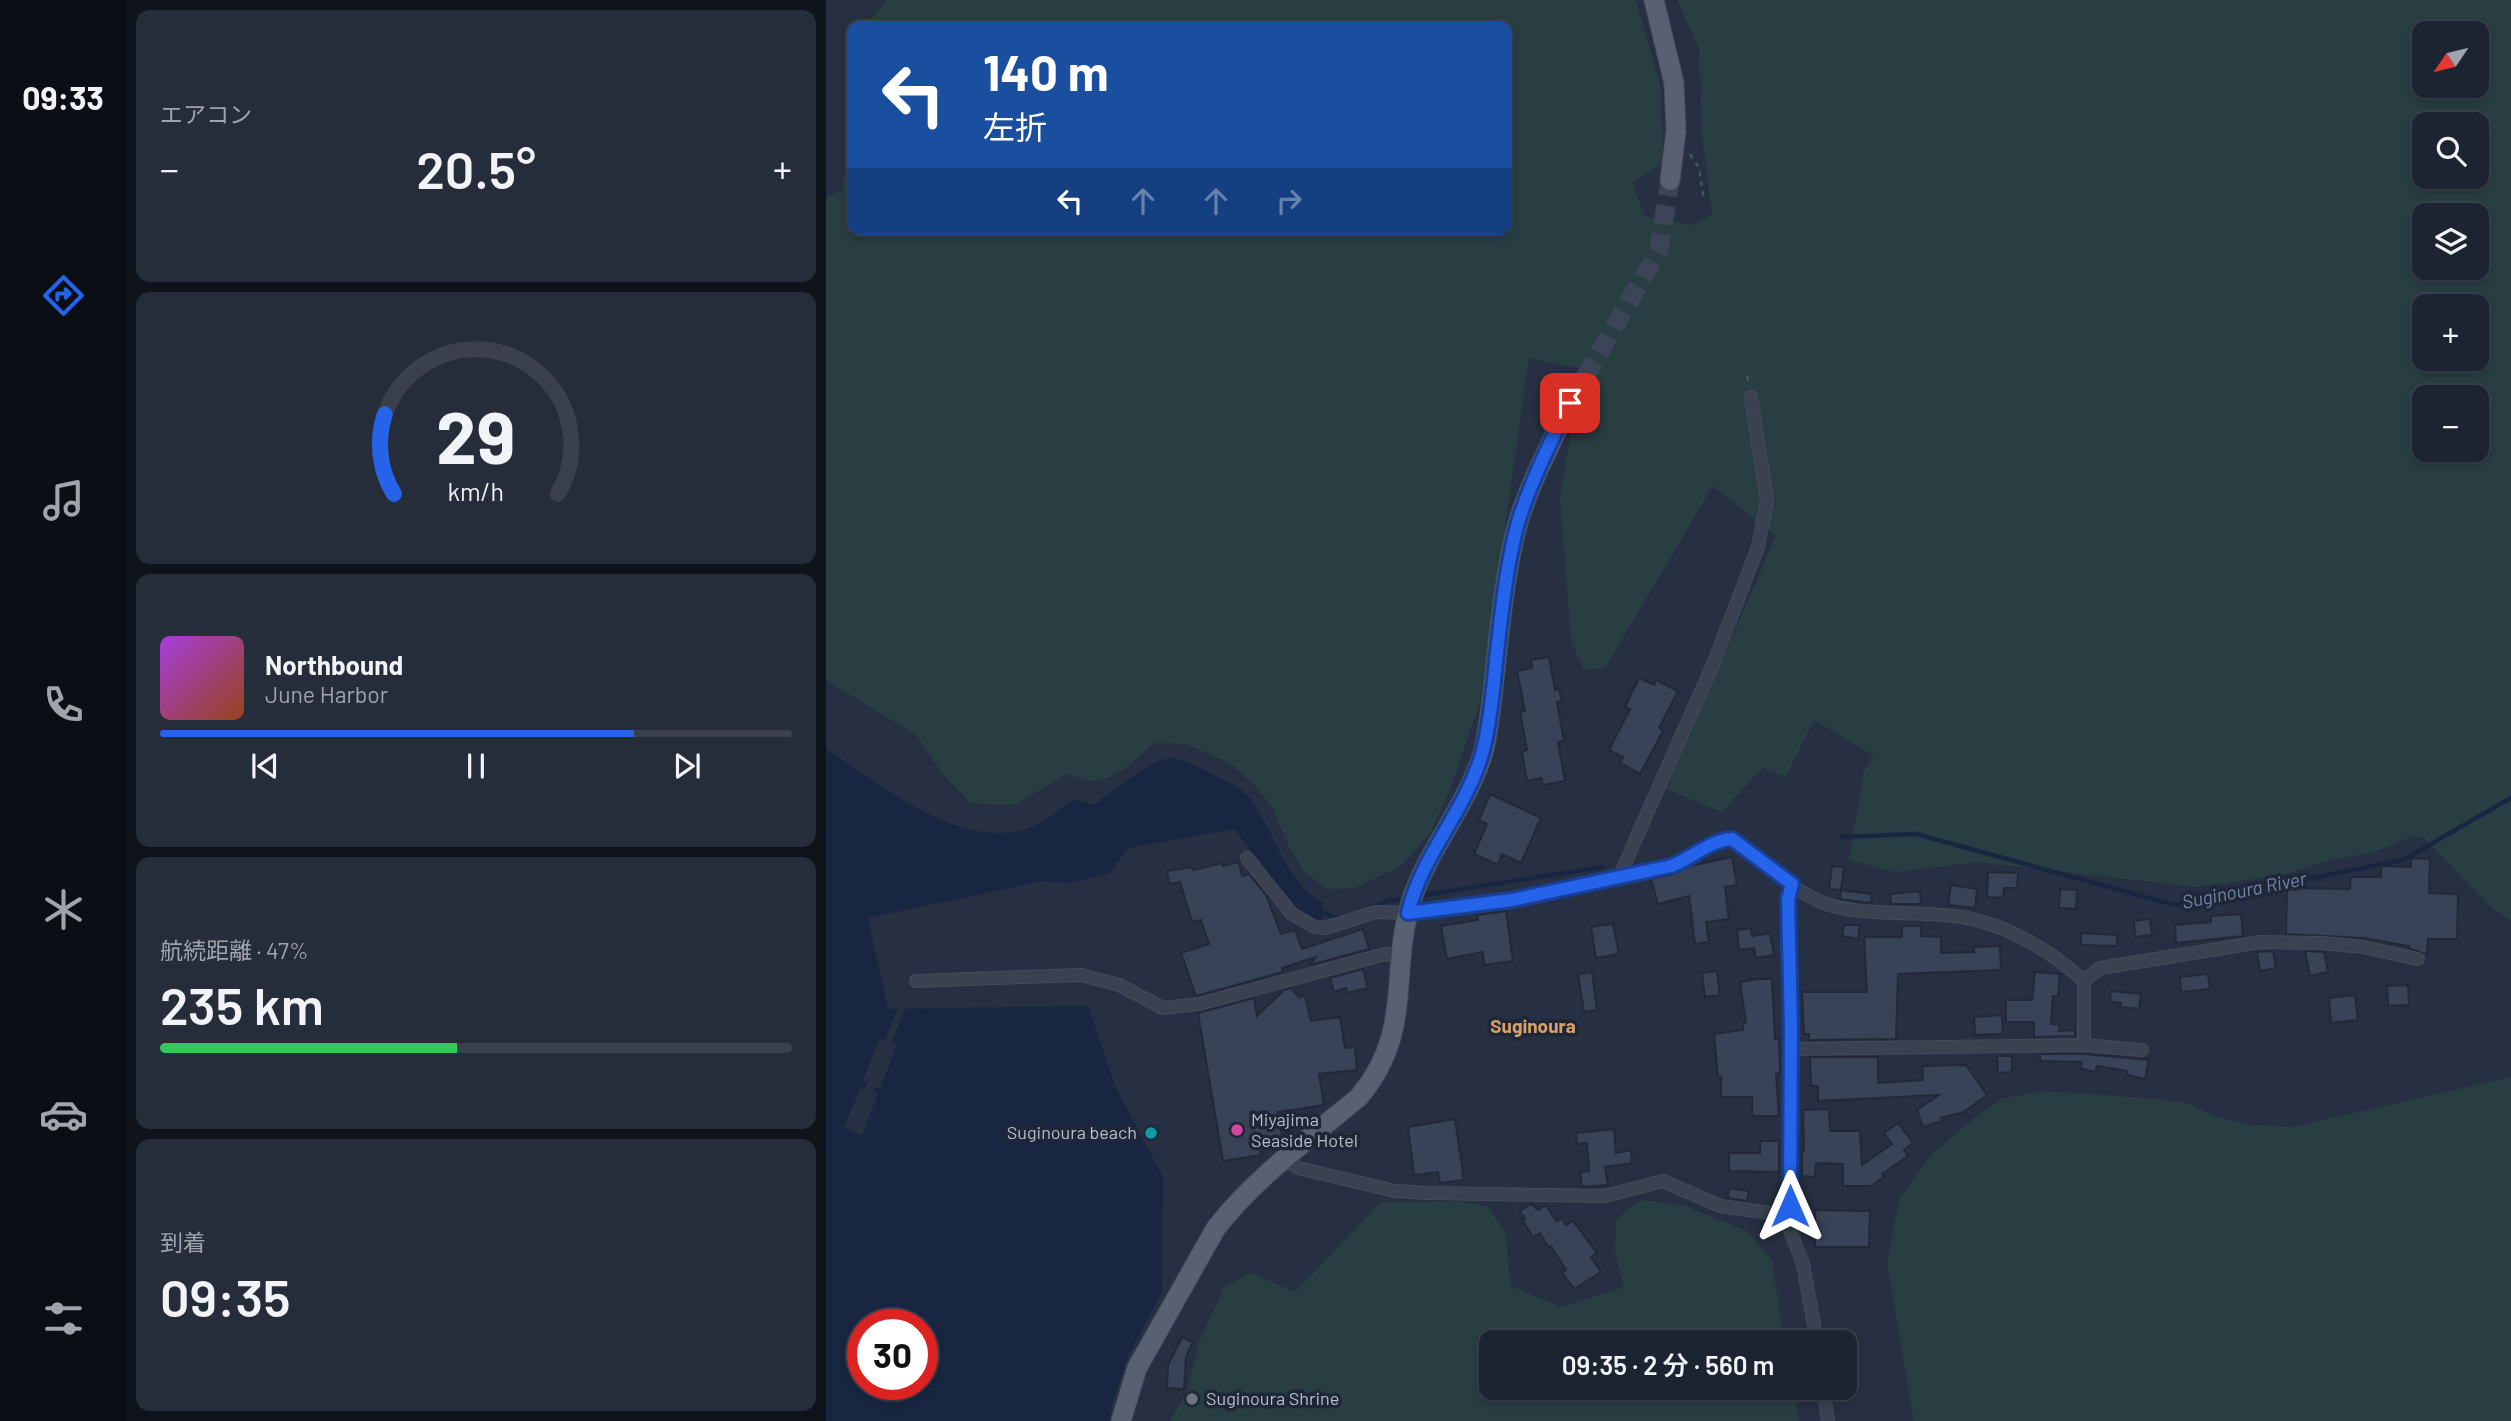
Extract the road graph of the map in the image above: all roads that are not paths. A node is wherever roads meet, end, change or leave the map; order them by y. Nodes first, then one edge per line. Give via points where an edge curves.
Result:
1 (1654, 0) edge
2 (1670, 180) tunnel mouth
3 (1751, 397) dead end
4 (1570, 403) tunnel mouth
5 (1247, 858) dead end
6 (1619, 877) junction
7 (1792, 884) junction
8 (1410, 907) junction
9 (1402, 957) junction
10 (2418, 959) dead end
11 (916, 981) dead end
12 (2084, 981) junction
13 (2084, 1045) junction
14 (1789, 1049) junction
15 (2142, 1050) dead end
16 (1285, 1159) junction
17 (1784, 1215) junction
18 (1816, 1330) edge
19 (1825, 1400) edge
20 (1121, 1421) edge
21 (1828, 1421) edge

1 - 2 main road via 1674,83 1676,131
3 - 6 street via 1767,501 1758,547 1714,662
4 - 8 main road via 1539,465 1519,520 1483,751
5 - 8 street via 1292,914 1315,927
6 - 7 street via 1671,866 1721,840 1732,839
6 - 8 street via 1512,900
7 - 12 street via 1829,905 1964,917 2018,935
7 - 14 street via 1788,899
8 - 9 main road
9 - 11 street via 1385,954 1199,1004 1163,1008 1119,985 1081,975
9 - 16 main road via 1395,1027 1377,1072 1359,1097
10 - 12 street via 2363,947 2261,942 2100,968
12 - 13 street
13 - 14 street
13 - 15 street
14 - 17 street via 1790,1206
16 - 17 street via 1298,1168 1395,1191 1605,1196 1663,1181 1720,1206
16 - 20 main road via 1228,1212 1210,1236 1137,1367
17 - 18 street via 1803,1264
19 - 21 street

